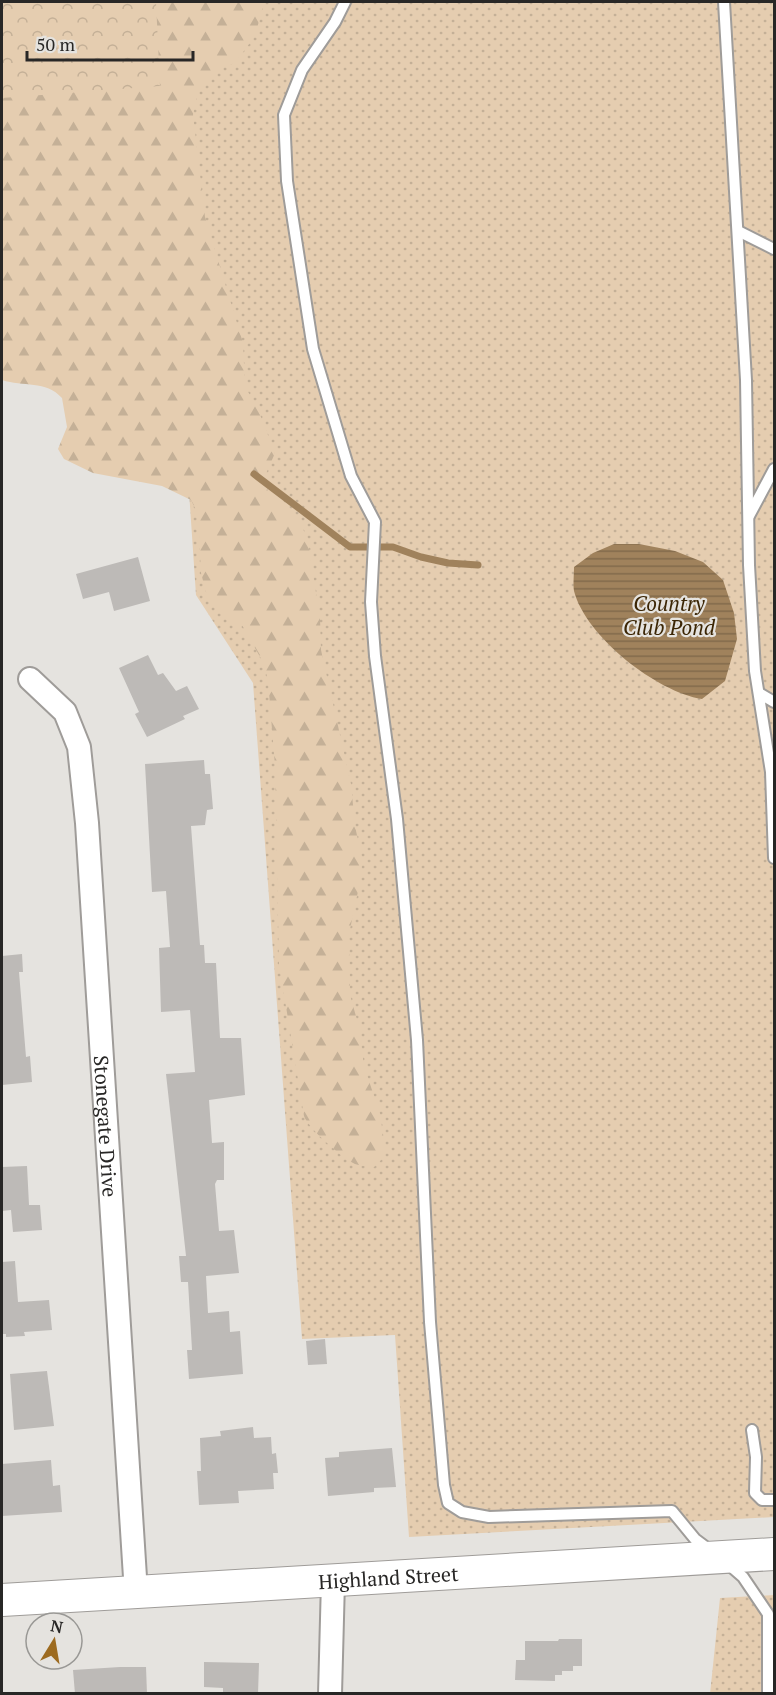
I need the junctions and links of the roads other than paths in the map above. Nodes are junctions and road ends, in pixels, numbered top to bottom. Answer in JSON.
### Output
{"nodes":[{"id":1,"x":345,"y":2,"type":"edge"},
{"id":2,"x":724,"y":2,"type":"edge"},
{"id":3,"x":738,"y":231,"type":"junction"},
{"id":4,"x":774,"y":249,"type":"edge"},
{"id":5,"x":774,"y":469,"type":"edge"},
{"id":6,"x":748,"y":516,"type":"junction"},
{"id":7,"x":30,"y":679,"type":"dead end"},
{"id":8,"x":759,"y":693,"type":"junction"},
{"id":9,"x":774,"y":702,"type":"edge"},
{"id":10,"x":773,"y":769,"type":"edge"},
{"id":11,"x":774,"y":858,"type":"edge"},
{"id":12,"x":752,"y":1430,"type":"dead end"},
{"id":13,"x":774,"y":1500,"type":"edge"},
{"id":14,"x":774,"y":1554,"type":"edge"},
{"id":15,"x":719,"y":1557,"type":"junction"},
{"id":16,"x":333,"y":1581,"type":"junction"},
{"id":17,"x":136,"y":1593,"type":"junction"},
{"id":18,"x":2,"y":1600,"type":"edge"},
{"id":19,"x":330,"y":1694,"type":"edge"},
{"id":20,"x":768,"y":1694,"type":"edge"}],
"edges":[{"from":1,"to":15,"type":"lane"},
{"from":2,"to":3,"type":"lane"},
{"from":3,"to":4,"type":"lane"},
{"from":3,"to":6,"type":"lane"},
{"from":5,"to":6,"type":"lane"},
{"from":6,"to":8,"type":"lane"},
{"from":7,"to":17,"type":"street","name":"Stonegate Drive"},
{"from":8,"to":9,"type":"lane"},
{"from":8,"to":10,"type":"lane"},
{"from":10,"to":11,"type":"lane"},
{"from":12,"to":13,"type":"lane"},
{"from":14,"to":15,"type":"street","name":"Highland Street"},
{"from":15,"to":16,"type":"street","name":"Highland Street"},
{"from":15,"to":20,"type":"lane"},
{"from":16,"to":17,"type":"street","name":"Highland Street"},
{"from":16,"to":19,"type":"street"},
{"from":17,"to":18,"type":"street","name":"Highland Street"}]}
